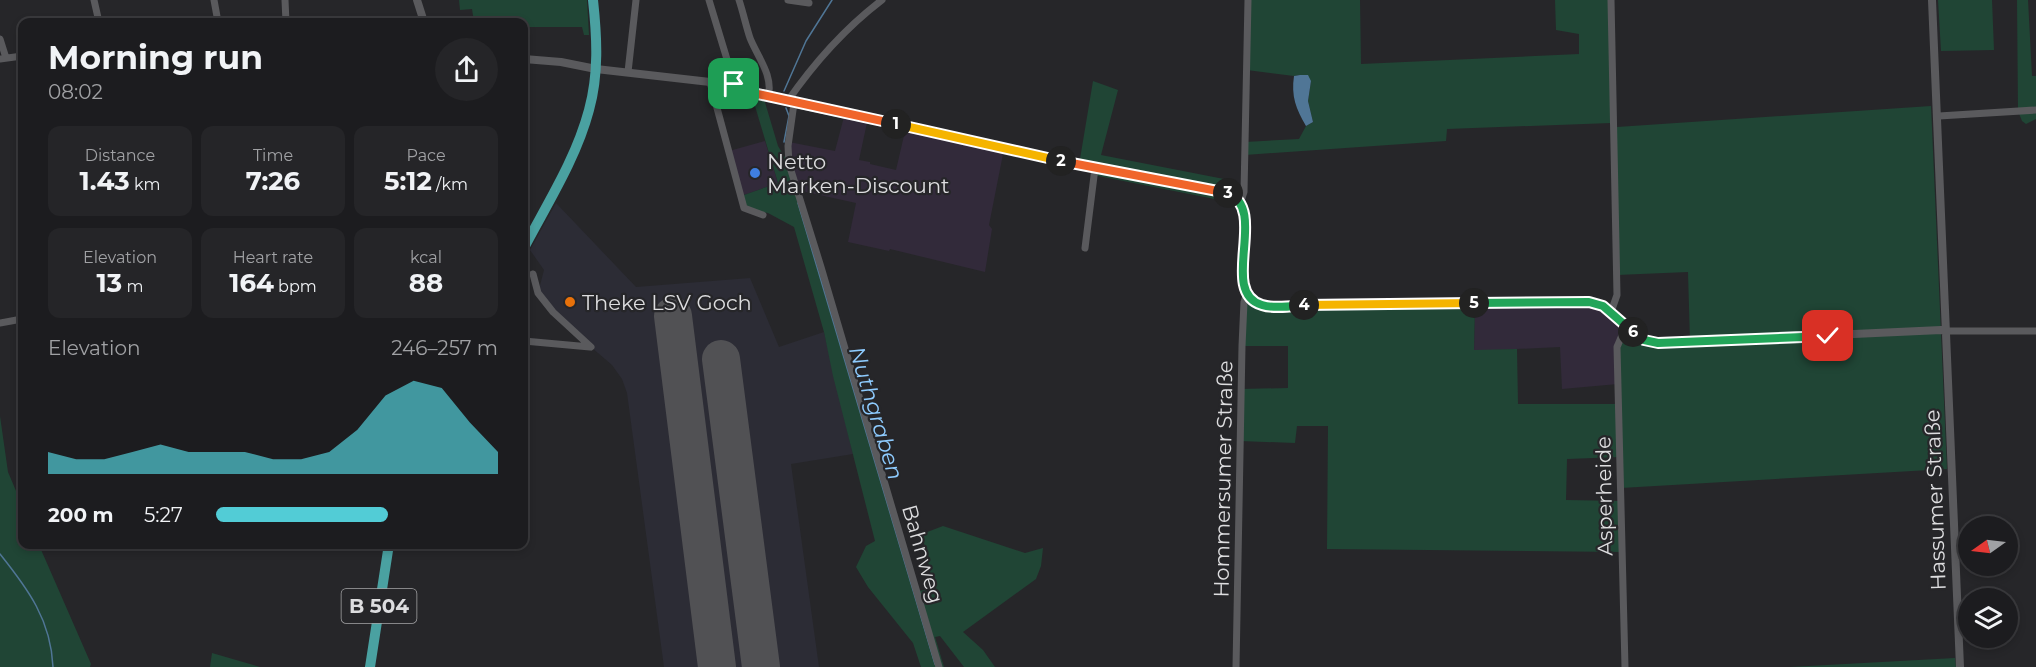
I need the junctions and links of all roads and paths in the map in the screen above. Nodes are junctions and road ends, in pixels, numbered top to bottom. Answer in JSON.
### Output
{"nodes":[{"id":1,"x":94,"y":0,"type":"edge"},
{"id":2,"x":214,"y":0,"type":"edge"},
{"id":3,"x":285,"y":0,"type":"edge"},
{"id":4,"x":417,"y":0,"type":"edge"},
{"id":5,"x":593,"y":0,"type":"edge"},
{"id":6,"x":636,"y":0,"type":"edge"},
{"id":7,"x":709,"y":0,"type":"edge"},
{"id":8,"x":740,"y":0,"type":"edge"},
{"id":9,"x":788,"y":0,"type":"edge"},
{"id":10,"x":882,"y":0,"type":"edge"},
{"id":11,"x":1248,"y":0,"type":"edge"},
{"id":12,"x":1611,"y":0,"type":"edge"},
{"id":13,"x":1932,"y":0,"type":"edge"},
{"id":14,"x":809,"y":3,"type":"dead end"},
{"id":15,"x":98,"y":18,"type":"edge"},
{"id":16,"x":217,"y":18,"type":"edge"},
{"id":17,"x":286,"y":18,"type":"edge"},
{"id":18,"x":423,"y":18,"type":"edge"},
{"id":19,"x":0,"y":39,"type":"edge"},
{"id":20,"x":18,"y":56,"type":"edge"},
{"id":21,"x":3,"y":58,"type":"edge"},
{"id":22,"x":528,"y":59,"type":"edge"},
{"id":23,"x":596,"y":69,"type":"junction"},
{"id":24,"x":628,"y":72,"type":"junction"},
{"id":25,"x":710,"y":82,"type":"junction"},
{"id":26,"x":736,"y":89,"type":"junction"},
{"id":27,"x":768,"y":97,"type":"junction"},
{"id":28,"x":790,"y":102,"type":"junction"},
{"id":29,"x":2036,"y":110,"type":"edge"},
{"id":30,"x":1939,"y":116,"type":"junction"},
{"id":31,"x":1095,"y":168,"type":"junction"},
{"id":32,"x":1240,"y":204,"type":"junction"},
{"id":33,"x":763,"y":215,"type":"dead end"},
{"id":34,"x":528,"y":240,"type":"edge"},
{"id":35,"x":1085,"y":248,"type":"dead end"},
{"id":36,"x":533,"y":274,"type":"dead end"},
{"id":37,"x":1247,"y":293,"type":"junction"},
{"id":38,"x":1611,"y":312,"type":"junction"},
{"id":39,"x":18,"y":320,"type":"edge"},
{"id":40,"x":0,"y":323,"type":"edge"},
{"id":41,"x":1626,"y":326,"type":"junction"},
{"id":42,"x":1947,"y":331,"type":"junction"},
{"id":43,"x":2036,"y":331,"type":"edge"},
{"id":44,"x":528,"y":341,"type":"edge"},
{"id":45,"x":388,"y":549,"type":"edge"},
{"id":46,"x":370,"y":667,"type":"edge"},
{"id":47,"x":939,"y":667,"type":"edge"},
{"id":48,"x":1236,"y":667,"type":"edge"},
{"id":49,"x":1625,"y":667,"type":"edge"},
{"id":50,"x":1960,"y":667,"type":"edge"}],
"edges":[{"from":1,"to":15,"type":"street"},
{"from":2,"to":16,"type":"street"},
{"from":3,"to":17,"type":"street"},
{"from":4,"to":18,"type":"street"},
{"from":5,"to":23,"type":"main road"},
{"from":6,"to":24,"type":"street"},
{"from":7,"to":26,"type":"street"},
{"from":8,"to":27,"type":"street"},
{"from":9,"to":14,"type":"street"},
{"from":10,"to":28,"type":"street"},
{"from":11,"to":32,"type":"street"},
{"from":12,"to":38,"type":"street"},
{"from":13,"to":30,"type":"street","name":"Hassumer Straße"},
{"from":19,"to":21,"type":"street"},
{"from":20,"to":21,"type":"street"},
{"from":22,"to":23,"type":"street"},
{"from":23,"to":24,"type":"street"},
{"from":23,"to":34,"type":"main road"},
{"from":24,"to":25,"type":"street"},
{"from":25,"to":26,"type":"street"},
{"from":25,"to":33,"type":"street"},
{"from":26,"to":27,"type":"street"},
{"from":27,"to":28,"type":"street"},
{"from":28,"to":31,"type":"street"},
{"from":28,"to":47,"type":"street","name":"Bahnweg"},
{"from":29,"to":30,"type":"street"},
{"from":30,"to":42,"type":"street","name":"Hassumer Straße"},
{"from":31,"to":32,"type":"street"},
{"from":31,"to":35,"type":"street"},
{"from":32,"to":37,"type":"street"},
{"from":36,"to":44,"type":"street"},
{"from":37,"to":38,"type":"street"},
{"from":37,"to":48,"type":"street","name":"Hommersumer Straße"},
{"from":38,"to":41,"type":"street"},
{"from":39,"to":40,"type":"street"},
{"from":41,"to":42,"type":"street"},
{"from":41,"to":49,"type":"street","name":"Asperheide"},
{"from":42,"to":43,"type":"street"},
{"from":42,"to":50,"type":"street","name":"Hassumer Straße"},
{"from":45,"to":46,"type":"main road","number":"B 504"}]}
